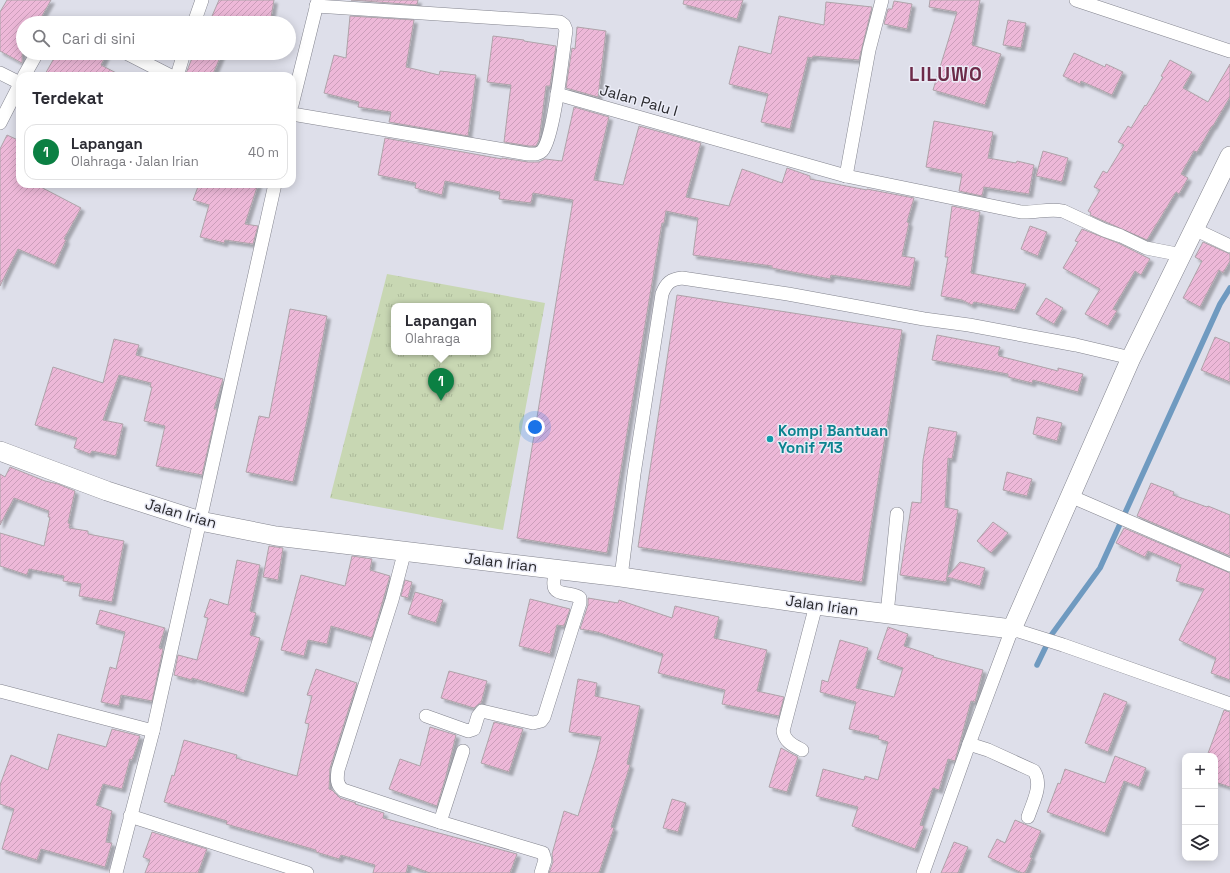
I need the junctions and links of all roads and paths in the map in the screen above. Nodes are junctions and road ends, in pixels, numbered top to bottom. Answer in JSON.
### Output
{"nodes":[{"id":1,"x":202,"y":0,"type":"edge"},
{"id":2,"x":882,"y":0,"type":"edge"},
{"id":3,"x":1076,"y":0,"type":"edge"},
{"id":4,"x":317,"y":3,"type":"edge"},
{"id":5,"x":196,"y":16,"type":"edge"},
{"id":6,"x":1229,"y":50,"type":"edge"},
{"id":7,"x":33,"y":60,"type":"edge"},
{"id":8,"x":140,"y":60,"type":"edge"},
{"id":9,"x":182,"y":60,"type":"edge"},
{"id":10,"x":26,"y":72,"type":"edge"},
{"id":11,"x":163,"y":72,"type":"edge"},
{"id":12,"x":178,"y":72,"type":"edge"},
{"id":13,"x":0,"y":73,"type":"edge"},
{"id":14,"x":16,"y":81,"type":"edge"},
{"id":15,"x":296,"y":89,"type":"edge"},
{"id":16,"x":16,"y":91,"type":"edge"},
{"id":17,"x":558,"y":94,"type":"junction"},
{"id":18,"x":296,"y":115,"type":"edge"},
{"id":19,"x":0,"y":123,"type":"edge"},
{"id":20,"x":1230,"y":156,"type":"edge"},
{"id":21,"x":846,"y":176,"type":"junction"},
{"id":22,"x":274,"y":188,"type":"edge"},
{"id":23,"x":1194,"y":229,"type":"junction"},
{"id":24,"x":1230,"y":246,"type":"edge"},
{"id":25,"x":1182,"y":255,"type":"junction"},
{"id":26,"x":1131,"y":358,"type":"junction"},
{"id":27,"x":0,"y":451,"type":"edge"},
{"id":28,"x":1070,"y":496,"type":"junction"},
{"id":29,"x":897,"y":514,"type":"dead end"},
{"id":30,"x":200,"y":521,"type":"junction"},
{"id":31,"x":405,"y":550,"type":"junction"},
{"id":32,"x":1230,"y":565,"type":"edge"},
{"id":33,"x":556,"y":569,"type":"junction"},
{"id":34,"x":620,"y":577,"type":"junction"},
{"id":35,"x":816,"y":604,"type":"junction"},
{"id":36,"x":887,"y":614,"type":"junction"},
{"id":37,"x":1012,"y":629,"type":"junction"},
{"id":38,"x":0,"y":691,"type":"edge"},
{"id":39,"x":1230,"y":704,"type":"edge"},
{"id":40,"x":426,"y":716,"type":"dead end"},
{"id":41,"x":153,"y":731,"type":"junction"},
{"id":42,"x":968,"y":744,"type":"junction"},
{"id":43,"x":802,"y":750,"type":"dead end"},
{"id":44,"x":463,"y":751,"type":"dead end"},
{"id":45,"x":130,"y":816,"type":"junction"},
{"id":46,"x":1028,"y":817,"type":"dead end"},
{"id":47,"x":440,"y":822,"type":"junction"},
{"id":48,"x":116,"y":873,"type":"edge"},
{"id":49,"x":307,"y":873,"type":"edge"},
{"id":50,"x":541,"y":873,"type":"edge"},
{"id":51,"x":923,"y":873,"type":"edge"}],
"edges":[{"from":1,"to":5,"type":"street"},
{"from":2,"to":21,"type":"street"},
{"from":3,"to":6,"type":"street"},
{"from":4,"to":15,"type":"street"},
{"from":4,"to":17,"type":"street"},
{"from":7,"to":10,"type":"street"},
{"from":8,"to":11,"type":"street"},
{"from":9,"to":12,"type":"street"},
{"from":13,"to":14,"type":"street"},
{"from":16,"to":19,"type":"street"},
{"from":17,"to":18,"type":"street"},
{"from":17,"to":21,"type":"street","name":"Jalan Palu I"},
{"from":20,"to":23,"type":"street"},
{"from":21,"to":25,"type":"street","name":"Jalan Palu I"},
{"from":22,"to":30,"type":"street"},
{"from":23,"to":24,"type":"street"},
{"from":23,"to":25,"type":"street"},
{"from":25,"to":26,"type":"street"},
{"from":26,"to":28,"type":"street"},
{"from":26,"to":34,"type":"street"},
{"from":27,"to":30,"type":"street","name":"Jalan Irian"},
{"from":28,"to":32,"type":"street"},
{"from":28,"to":37,"type":"street"},
{"from":29,"to":36,"type":"street"},
{"from":30,"to":31,"type":"street","name":"Jalan Irian"},
{"from":30,"to":41,"type":"street"},
{"from":31,"to":33,"type":"street","name":"Jalan Irian"},
{"from":31,"to":47,"type":"street"},
{"from":33,"to":34,"type":"street","name":"Jalan Irian"},
{"from":33,"to":40,"type":"street"},
{"from":34,"to":35,"type":"street","name":"Jalan Irian"},
{"from":35,"to":36,"type":"street","name":"Jalan Irian"},
{"from":35,"to":43,"type":"street"},
{"from":36,"to":37,"type":"street","name":"Jalan Irian"},
{"from":37,"to":39,"type":"street"},
{"from":37,"to":42,"type":"street"},
{"from":38,"to":41,"type":"street"},
{"from":41,"to":45,"type":"street"},
{"from":42,"to":46,"type":"street"},
{"from":42,"to":51,"type":"street"},
{"from":44,"to":47,"type":"street"},
{"from":45,"to":48,"type":"street"},
{"from":45,"to":49,"type":"street"},
{"from":47,"to":50,"type":"street"}]}
